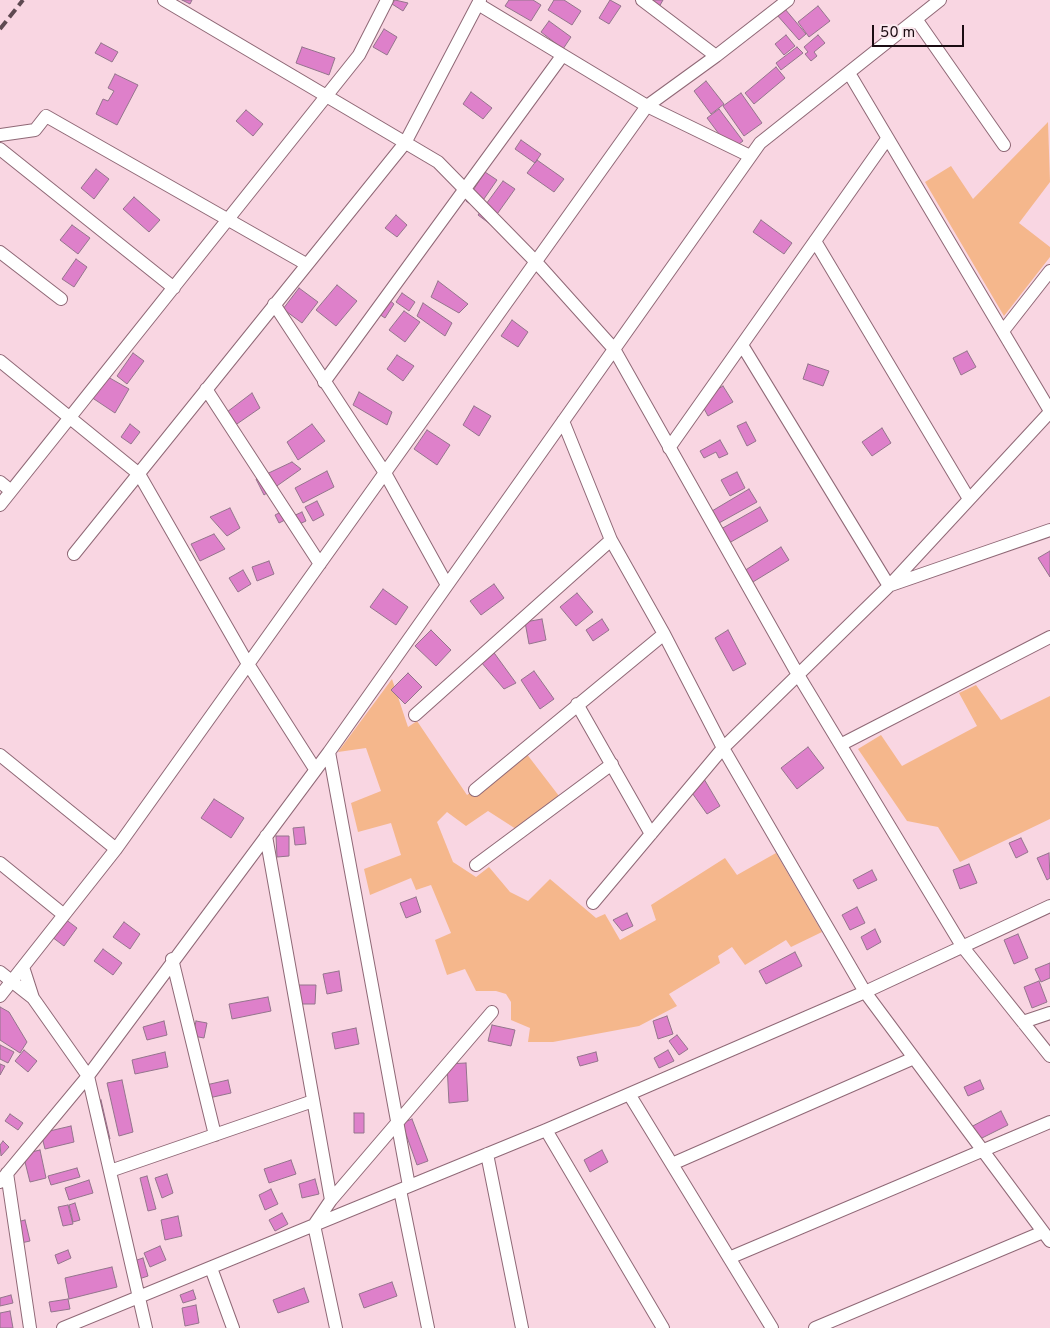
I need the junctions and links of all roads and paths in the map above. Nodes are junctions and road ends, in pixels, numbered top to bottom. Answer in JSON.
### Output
{"nodes":[{"id":1,"x":164,"y":0,"type":"edge"},
{"id":2,"x":387,"y":0,"type":"edge"},
{"id":3,"x":642,"y":0,"type":"edge"},
{"id":4,"x":788,"y":0,"type":"edge"},
{"id":5,"x":940,"y":0,"type":"edge"},
{"id":6,"x":479,"y":2,"type":"edge"},
{"id":7,"x":916,"y":19,"type":"junction"},
{"id":8,"x":562,"y":56,"type":"junction"},
{"id":9,"x":716,"y":56,"type":"junction"},
{"id":10,"x":850,"y":73,"type":"junction"},
{"id":11,"x":326,"y":96,"type":"junction"},
{"id":12,"x":647,"y":106,"type":"junction"},
{"id":13,"x":0,"y":135,"type":"edge"},
{"id":14,"x":887,"y":138,"type":"junction"},
{"id":15,"x":405,"y":143,"type":"junction"},
{"id":16,"x":1004,"y":145,"type":"dead end"},
{"id":17,"x":0,"y":150,"type":"edge"},
{"id":18,"x":750,"y":156,"type":"junction"},
{"id":19,"x":464,"y":190,"type":"junction"},
{"id":20,"x":229,"y":218,"type":"junction"},
{"id":21,"x":815,"y":241,"type":"junction"},
{"id":22,"x":0,"y":252,"type":"edge"},
{"id":23,"x":536,"y":262,"type":"junction"},
{"id":24,"x":306,"y":264,"type":"junction"},
{"id":25,"x":1050,"y":271,"type":"edge"},
{"id":26,"x":174,"y":288,"type":"junction"},
{"id":27,"x":61,"y":299,"type":"dead end"},
{"id":28,"x":274,"y":304,"type":"junction"},
{"id":29,"x":1002,"y":331,"type":"junction"},
{"id":30,"x":742,"y":345,"type":"junction"},
{"id":31,"x":614,"y":349,"type":"junction"},
{"id":32,"x":0,"y":361,"type":"edge"},
{"id":33,"x":324,"y":382,"type":"junction"},
{"id":34,"x":206,"y":389,"type":"junction"},
{"id":35,"x":1050,"y":411,"type":"edge"},
{"id":36,"x":70,"y":418,"type":"junction"},
{"id":37,"x":563,"y":421,"type":"junction"},
{"id":38,"x":669,"y":448,"type":"junction"},
{"id":39,"x":385,"y":473,"type":"junction"},
{"id":40,"x":138,"y":474,"type":"junction"},
{"id":41,"x":0,"y":482,"type":"edge"},
{"id":42,"x":11,"y":491,"type":"junction"},
{"id":43,"x":969,"y":499,"type":"junction"},
{"id":44,"x":0,"y":505,"type":"edge"},
{"id":45,"x":1050,"y":530,"type":"edge"},
{"id":46,"x":611,"y":540,"type":"junction"},
{"id":47,"x":74,"y":554,"type":"dead end"},
{"id":48,"x":320,"y":564,"type":"junction"},
{"id":49,"x":447,"y":585,"type":"junction"},
{"id":50,"x":889,"y":586,"type":"junction"},
{"id":51,"x":664,"y":634,"type":"junction"},
{"id":52,"x":1050,"y":637,"type":"edge"},
{"id":53,"x":248,"y":664,"type":"junction"},
{"id":54,"x":797,"y":673,"type":"junction"},
{"id":55,"x":577,"y":704,"type":"junction"},
{"id":56,"x":415,"y":714,"type":"dead end"},
{"id":57,"x":842,"y":744,"type":"junction"},
{"id":58,"x":723,"y":748,"type":"junction"},
{"id":59,"x":329,"y":752,"type":"junction"},
{"id":60,"x":0,"y":755,"type":"edge"},
{"id":61,"x":612,"y":764,"type":"junction"},
{"id":62,"x":315,"y":769,"type":"junction"},
{"id":63,"x":475,"y":790,"type":"dead end"},
{"id":64,"x":651,"y":834,"type":"junction"},
{"id":65,"x":266,"y":836,"type":"junction"},
{"id":66,"x":116,"y":848,"type":"junction"},
{"id":67,"x":0,"y":863,"type":"edge"},
{"id":68,"x":476,"y":864,"type":"dead end"},
{"id":69,"x":594,"y":903,"type":"dead end"},
{"id":70,"x":1050,"y":906,"type":"edge"},
{"id":71,"x":64,"y":915,"type":"junction"},
{"id":72,"x":962,"y":946,"type":"junction"},
{"id":73,"x":172,"y":960,"type":"junction"},
{"id":74,"x":23,"y":967,"type":"junction"},
{"id":75,"x":0,"y":972,"type":"edge"},
{"id":76,"x":12,"y":981,"type":"junction"},
{"id":77,"x":865,"y":992,"type":"junction"},
{"id":78,"x":0,"y":996,"type":"edge"},
{"id":79,"x":33,"y":998,"type":"junction"},
{"id":80,"x":492,"y":1012,"type":"dead end"},
{"id":81,"x":1050,"y":1013,"type":"edge"},
{"id":82,"x":1023,"y":1022,"type":"junction"},
{"id":83,"x":1050,"y":1056,"type":"edge"},
{"id":84,"x":914,"y":1058,"type":"junction"},
{"id":85,"x":88,"y":1076,"type":"junction"},
{"id":86,"x":629,"y":1094,"type":"junction"},
{"id":87,"x":313,"y":1101,"type":"junction"},
{"id":88,"x":1050,"y":1122,"type":"edge"},
{"id":89,"x":396,"y":1124,"type":"junction"},
{"id":90,"x":546,"y":1130,"type":"junction"},
{"id":91,"x":216,"y":1135,"type":"junction"},
{"id":92,"x":983,"y":1150,"type":"junction"},
{"id":93,"x":487,"y":1154,"type":"junction"},
{"id":94,"x":672,"y":1164,"type":"junction"},
{"id":95,"x":110,"y":1171,"type":"junction"},
{"id":96,"x":4,"y":1177,"type":"edge"},
{"id":97,"x":405,"y":1188,"type":"junction"},
{"id":98,"x":331,"y":1200,"type":"junction"},
{"id":99,"x":314,"y":1225,"type":"junction"},
{"id":100,"x":1046,"y":1236,"type":"edge"},
{"id":101,"x":729,"y":1258,"type":"junction"},
{"id":102,"x":211,"y":1268,"type":"junction"},
{"id":103,"x":138,"y":1297,"type":"junction"},
{"id":104,"x":30,"y":1328,"type":"edge"},
{"id":105,"x":63,"y":1328,"type":"edge"},
{"id":106,"x":146,"y":1328,"type":"edge"},
{"id":107,"x":232,"y":1328,"type":"edge"},
{"id":108,"x":336,"y":1328,"type":"edge"},
{"id":109,"x":428,"y":1328,"type":"edge"},
{"id":110,"x":522,"y":1328,"type":"edge"},
{"id":111,"x":663,"y":1328,"type":"edge"},
{"id":112,"x":772,"y":1328,"type":"edge"},
{"id":113,"x":815,"y":1328,"type":"edge"}],
"edges":[{"from":1,"to":11,"type":"street"},
{"from":2,"to":11,"type":"street"},
{"from":3,"to":9,"type":"street"},
{"from":4,"to":9,"type":"street"},
{"from":5,"to":7,"type":"street"},
{"from":6,"to":8,"type":"street"},
{"from":6,"to":15,"type":"street"},
{"from":7,"to":10,"type":"street"},
{"from":7,"to":16,"type":"street"},
{"from":8,"to":12,"type":"street"},
{"from":8,"to":19,"type":"street"},
{"from":9,"to":12,"type":"street"},
{"from":10,"to":14,"type":"street"},
{"from":10,"to":18,"type":"street"},
{"from":11,"to":15,"type":"street"},
{"from":11,"to":20,"type":"street"},
{"from":12,"to":18,"type":"street"},
{"from":12,"to":23,"type":"street"},
{"from":13,"to":20,"type":"street"},
{"from":14,"to":21,"type":"street"},
{"from":14,"to":29,"type":"street"},
{"from":15,"to":19,"type":"street"},
{"from":15,"to":24,"type":"street"},
{"from":17,"to":26,"type":"street"},
{"from":18,"to":31,"type":"street"},
{"from":19,"to":23,"type":"street"},
{"from":19,"to":33,"type":"street"},
{"from":20,"to":24,"type":"street"},
{"from":20,"to":26,"type":"street"},
{"from":21,"to":30,"type":"street"},
{"from":21,"to":43,"type":"street"},
{"from":22,"to":27,"type":"street"},
{"from":23,"to":31,"type":"street"},
{"from":23,"to":39,"type":"street"},
{"from":24,"to":28,"type":"street"},
{"from":25,"to":29,"type":"street"},
{"from":26,"to":36,"type":"street"},
{"from":28,"to":33,"type":"street"},
{"from":28,"to":34,"type":"street"},
{"from":29,"to":35,"type":"street"},
{"from":30,"to":38,"type":"street"},
{"from":30,"to":50,"type":"street"},
{"from":31,"to":37,"type":"street"},
{"from":31,"to":38,"type":"street"},
{"from":32,"to":36,"type":"street"},
{"from":33,"to":39,"type":"street"},
{"from":34,"to":40,"type":"street"},
{"from":34,"to":48,"type":"street"},
{"from":35,"to":43,"type":"street"},
{"from":36,"to":40,"type":"street"},
{"from":36,"to":42,"type":"street"},
{"from":37,"to":46,"type":"street"},
{"from":37,"to":49,"type":"street"},
{"from":38,"to":54,"type":"street"},
{"from":39,"to":48,"type":"street"},
{"from":39,"to":49,"type":"street"},
{"from":40,"to":47,"type":"street"},
{"from":40,"to":53,"type":"street"},
{"from":41,"to":42,"type":"street"},
{"from":42,"to":44,"type":"street"},
{"from":43,"to":50,"type":"street"},
{"from":45,"to":50,"type":"street"},
{"from":46,"to":51,"type":"street"},
{"from":46,"to":56,"type":"street"},
{"from":48,"to":53,"type":"street"},
{"from":49,"to":59,"type":"street"},
{"from":50,"to":54,"type":"street"},
{"from":51,"to":55,"type":"street"},
{"from":51,"to":58,"type":"street"},
{"from":52,"to":57,"type":"street"},
{"from":53,"to":62,"type":"street"},
{"from":53,"to":66,"type":"street"},
{"from":54,"to":57,"type":"street"},
{"from":54,"to":58,"type":"street"},
{"from":55,"to":61,"type":"street"},
{"from":55,"to":63,"type":"street"},
{"from":57,"to":72,"type":"street"},
{"from":58,"to":64,"type":"street"},
{"from":58,"to":77,"type":"street"},
{"from":59,"to":62,"type":"street"},
{"from":59,"to":89,"type":"street"},
{"from":60,"to":66,"type":"street"},
{"from":61,"to":64,"type":"street"},
{"from":61,"to":68,"type":"street"},
{"from":62,"to":65,"type":"street"},
{"from":64,"to":69,"type":"street"},
{"from":65,"to":73,"type":"street"},
{"from":65,"to":87,"type":"street"},
{"from":66,"to":71,"type":"street"},
{"from":67,"to":71,"type":"street"},
{"from":70,"to":72,"type":"street"},
{"from":71,"to":74,"type":"street"},
{"from":72,"to":77,"type":"street"},
{"from":72,"to":82,"type":"street"},
{"from":73,"to":85,"type":"street"},
{"from":73,"to":91,"type":"street"},
{"from":74,"to":76,"type":"street"},
{"from":74,"to":79,"type":"street"},
{"from":75,"to":76,"type":"street"},
{"from":76,"to":78,"type":"street"},
{"from":76,"to":79,"type":"street"},
{"from":77,"to":84,"type":"street"},
{"from":77,"to":86,"type":"street"},
{"from":79,"to":85,"type":"street"},
{"from":80,"to":89,"type":"street"},
{"from":81,"to":82,"type":"street"},
{"from":82,"to":83,"type":"street"},
{"from":84,"to":92,"type":"street"},
{"from":84,"to":94,"type":"street"},
{"from":85,"to":95,"type":"street"},
{"from":85,"to":96,"type":"street"},
{"from":86,"to":90,"type":"street"},
{"from":86,"to":94,"type":"street"},
{"from":87,"to":91,"type":"street"},
{"from":87,"to":98,"type":"street"},
{"from":88,"to":92,"type":"street"},
{"from":89,"to":97,"type":"street"},
{"from":89,"to":98,"type":"street"},
{"from":90,"to":93,"type":"street"},
{"from":90,"to":111,"type":"street"},
{"from":91,"to":95,"type":"street"},
{"from":92,"to":100,"type":"street"},
{"from":92,"to":101,"type":"street"},
{"from":93,"to":97,"type":"street"},
{"from":93,"to":110,"type":"street"},
{"from":94,"to":101,"type":"street"},
{"from":95,"to":103,"type":"street"},
{"from":96,"to":104,"type":"street"},
{"from":97,"to":99,"type":"street"},
{"from":97,"to":109,"type":"street"},
{"from":98,"to":99,"type":"street"},
{"from":99,"to":102,"type":"street"},
{"from":99,"to":108,"type":"street"},
{"from":100,"to":113,"type":"street"},
{"from":101,"to":112,"type":"street"},
{"from":102,"to":103,"type":"street"},
{"from":102,"to":107,"type":"street"},
{"from":103,"to":105,"type":"street"},
{"from":103,"to":106,"type":"street"}]}
